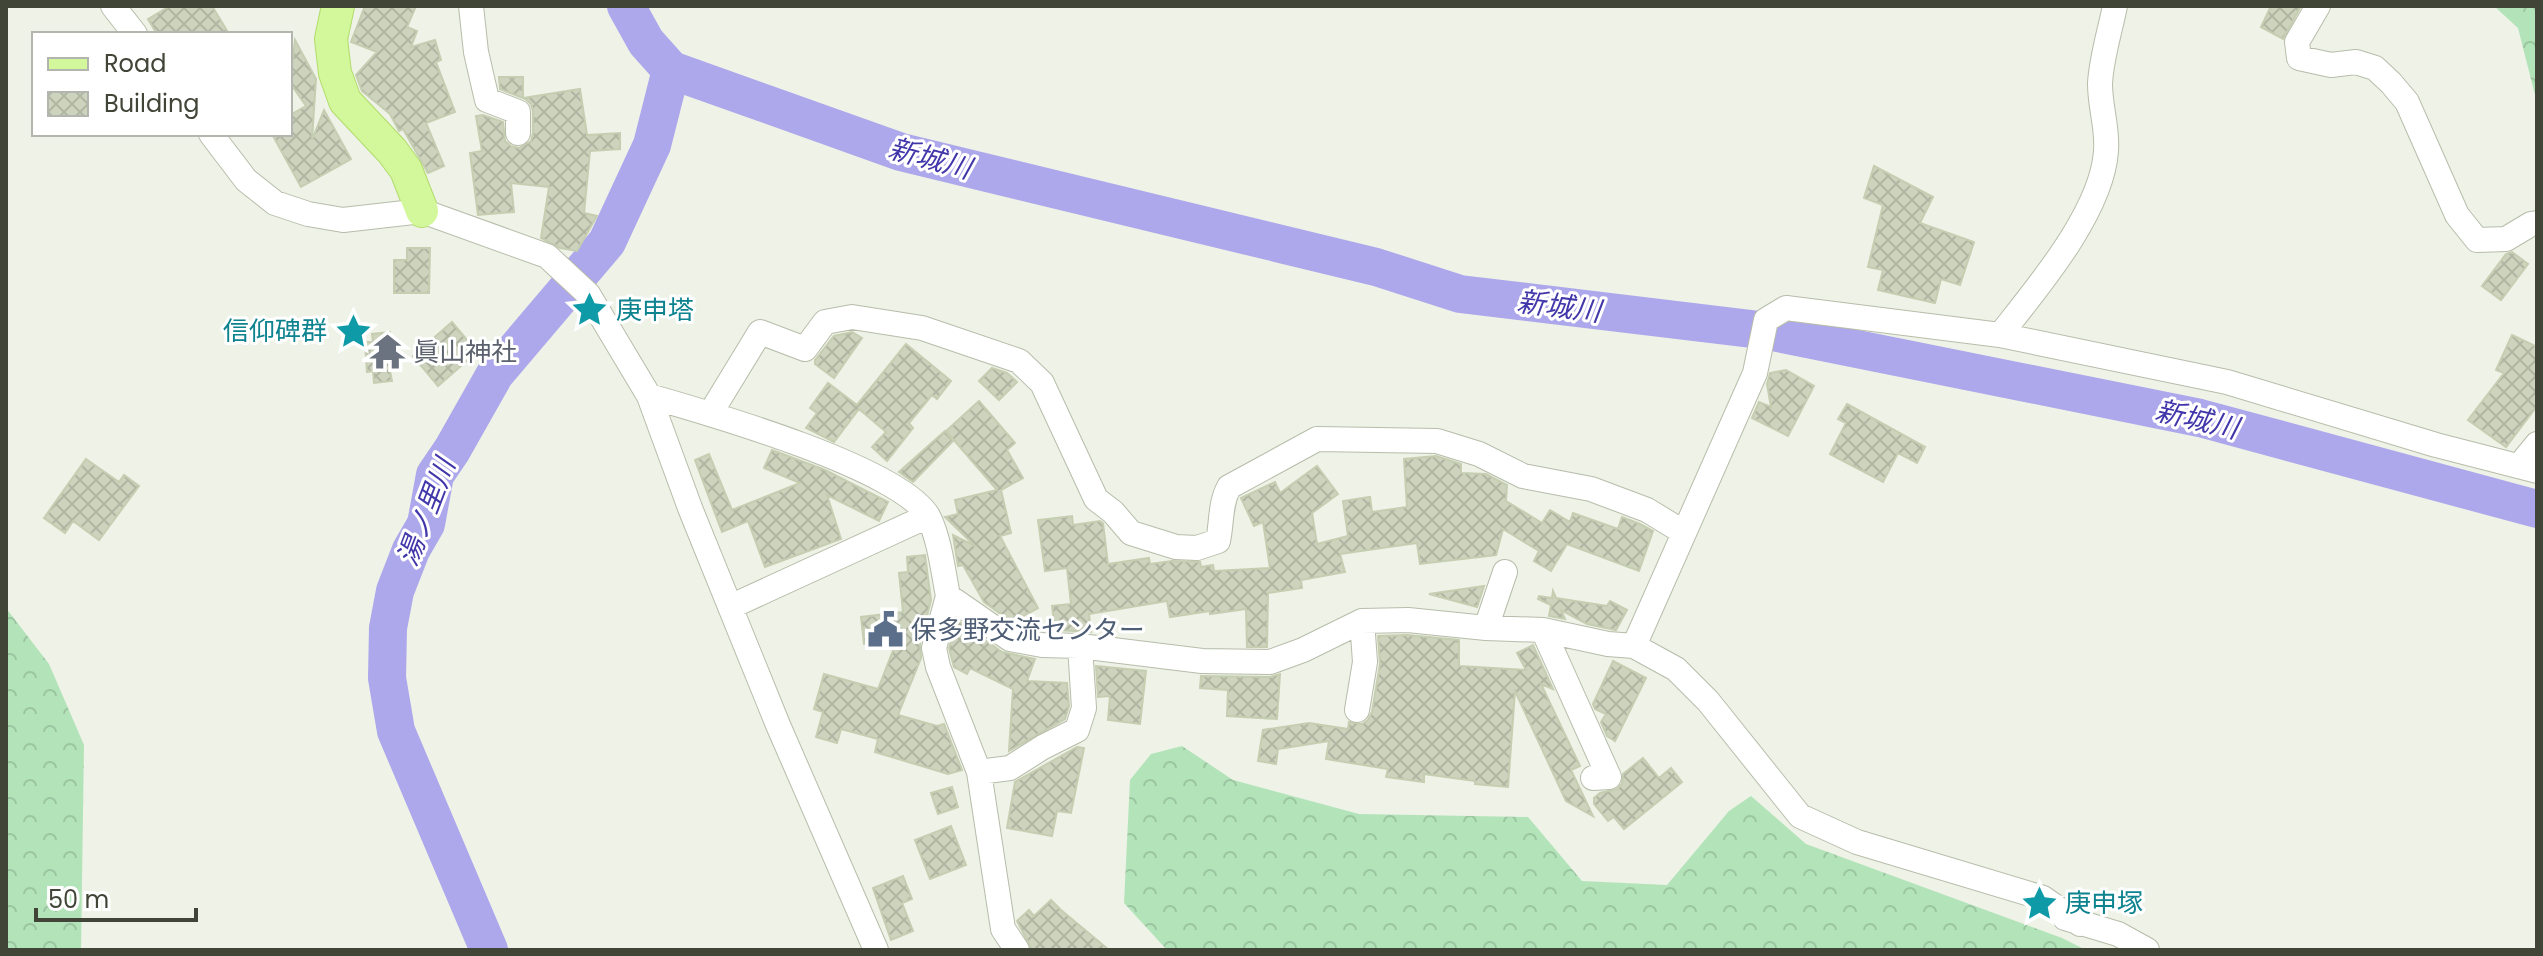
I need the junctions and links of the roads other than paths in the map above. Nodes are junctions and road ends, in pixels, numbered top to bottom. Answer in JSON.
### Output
{"nodes":[{"id":1,"x":113,"y":6,"type":"edge"},
{"id":2,"x":338,"y":6,"type":"edge"},
{"id":3,"x":471,"y":6,"type":"edge"},
{"id":4,"x":2115,"y":6,"type":"edge"},
{"id":5,"x":2318,"y":6,"type":"edge"},
{"id":6,"x":133,"y":32,"type":"edge"},
{"id":7,"x":518,"y":133,"type":"dead end"},
{"id":8,"x":213,"y":136,"type":"edge"},
{"id":9,"x":422,"y":211,"type":"junction"},
{"id":10,"x":2537,"y":223,"type":"edge"},
{"id":11,"x":2000,"y":335,"type":"junction"},
{"id":12,"x":649,"y":396,"type":"junction"},
{"id":13,"x":710,"y":414,"type":"junction"},
{"id":14,"x":2537,"y":444,"type":"edge"},
{"id":15,"x":2528,"y":468,"type":"edge"},
{"id":16,"x":928,"y":516,"type":"junction"},
{"id":17,"x":1683,"y":532,"type":"junction"},
{"id":18,"x":1505,"y":572,"type":"dead end"},
{"id":19,"x":948,"y":596,"type":"junction"},
{"id":20,"x":730,"y":607,"type":"junction"},
{"id":21,"x":1362,"y":621,"type":"junction"},
{"id":22,"x":1486,"y":628,"type":"junction"},
{"id":23,"x":1543,"y":630,"type":"junction"},
{"id":24,"x":1080,"y":646,"type":"junction"},
{"id":25,"x":1634,"y":646,"type":"junction"},
{"id":26,"x":1357,"y":710,"type":"dead end"},
{"id":27,"x":979,"y":772,"type":"junction"},
{"id":28,"x":1593,"y":778,"type":"dead end"},
{"id":29,"x":876,"y":950,"type":"edge"},
{"id":30,"x":1017,"y":950,"type":"edge"},
{"id":31,"x":2147,"y":950,"type":"edge"}],
"edges":[{"from":1,"to":6,"type":"street"},
{"from":2,"to":9,"type":"main road"},
{"from":3,"to":7,"type":"street"},
{"from":4,"to":11,"type":"street"},
{"from":5,"to":10,"type":"street"},
{"from":8,"to":9,"type":"street"},
{"from":9,"to":12,"type":"street"},
{"from":11,"to":15,"type":"street"},
{"from":11,"to":17,"type":"street"},
{"from":12,"to":13,"type":"street"},
{"from":12,"to":20,"type":"street"},
{"from":13,"to":16,"type":"street"},
{"from":13,"to":17,"type":"street"},
{"from":14,"to":15,"type":"street"},
{"from":16,"to":19,"type":"street"},
{"from":16,"to":20,"type":"street"},
{"from":17,"to":25,"type":"street"},
{"from":18,"to":22,"type":"street"},
{"from":19,"to":24,"type":"street"},
{"from":19,"to":27,"type":"street"},
{"from":20,"to":29,"type":"street"},
{"from":21,"to":22,"type":"street"},
{"from":21,"to":24,"type":"street"},
{"from":21,"to":26,"type":"street"},
{"from":22,"to":23,"type":"street"},
{"from":23,"to":25,"type":"street"},
{"from":23,"to":28,"type":"street"},
{"from":24,"to":27,"type":"street"},
{"from":25,"to":31,"type":"street"},
{"from":27,"to":30,"type":"street"}]}
